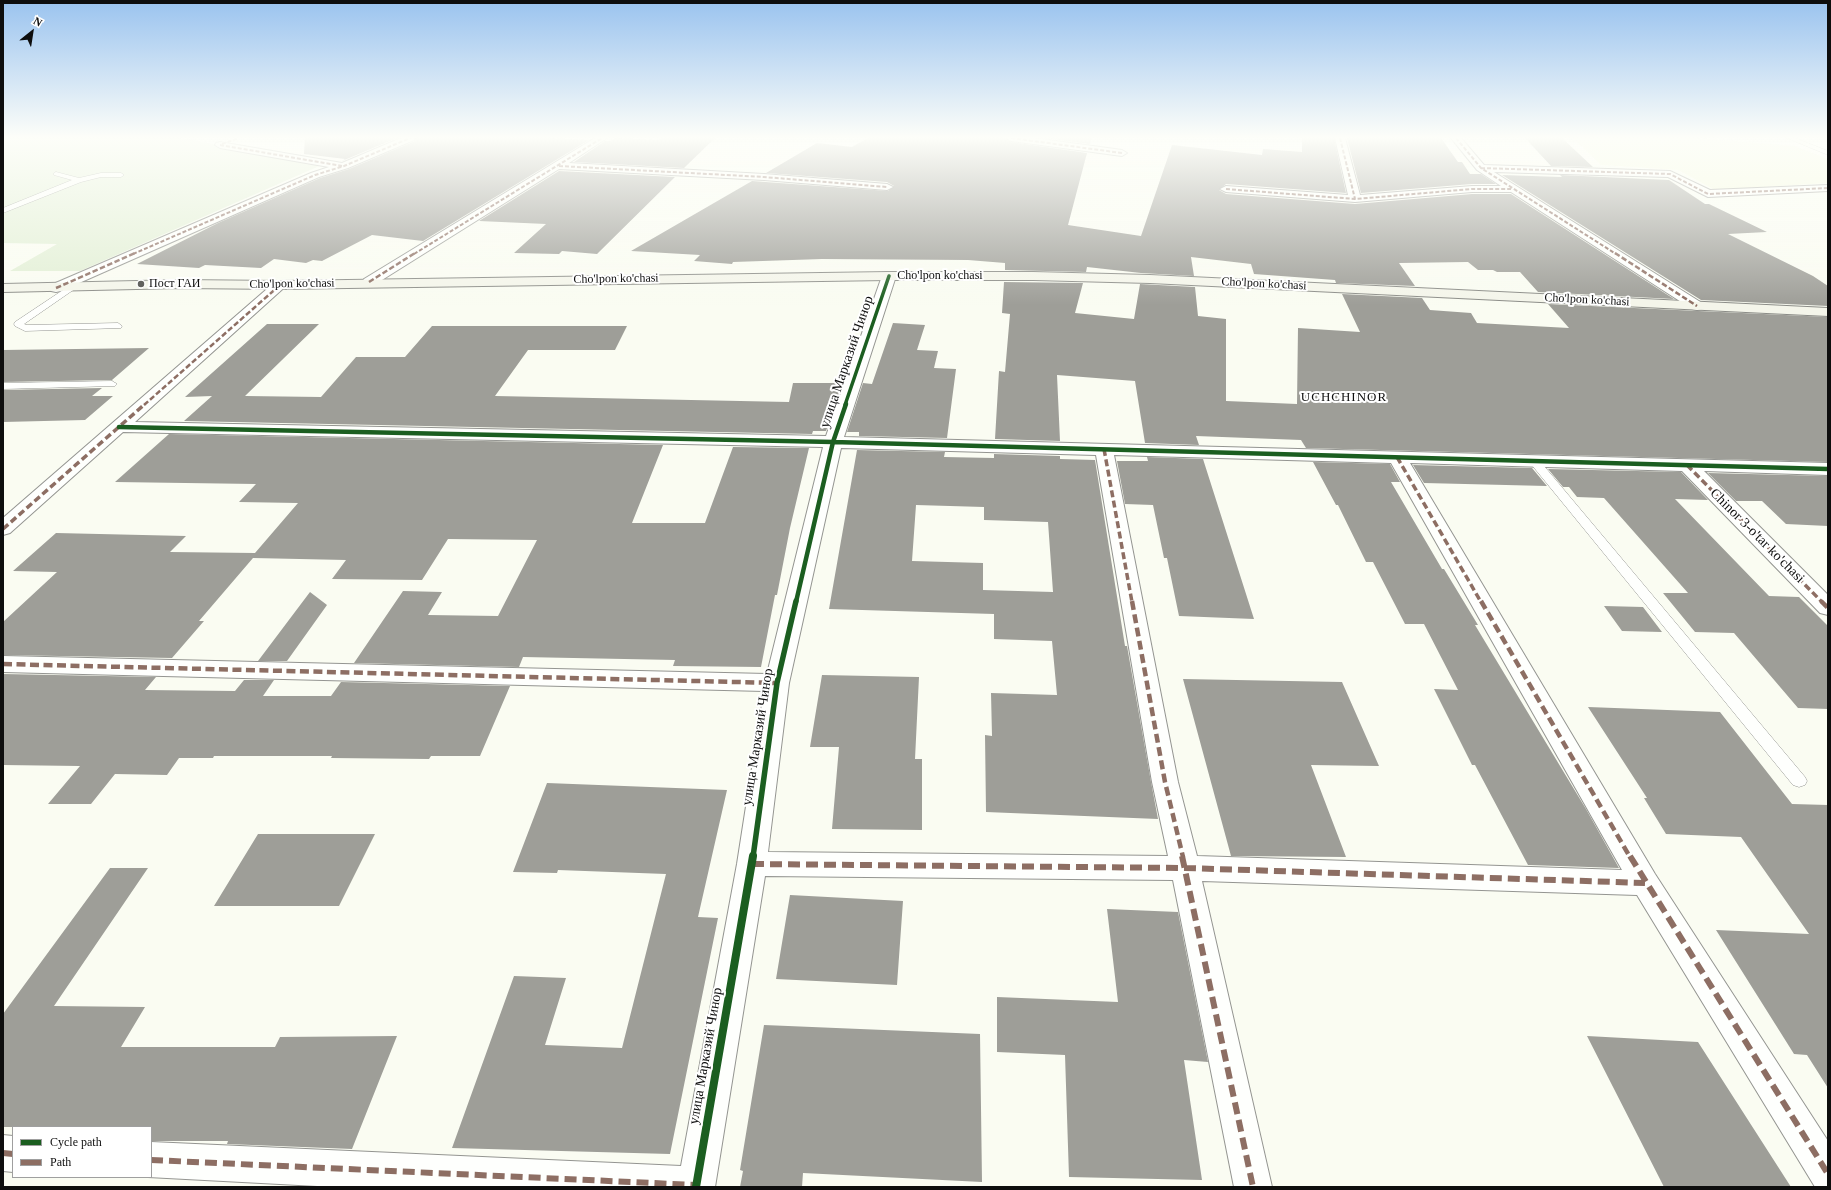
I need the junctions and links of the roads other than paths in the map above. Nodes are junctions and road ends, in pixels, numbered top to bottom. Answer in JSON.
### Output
{"nodes":[{"id":1,"x":45,"y":194,"type":"edge"},
{"id":2,"x":273,"y":194,"type":"edge"},
{"id":3,"x":514,"y":194,"type":"edge"},
{"id":4,"x":1284,"y":194,"type":"edge"},
{"id":5,"x":1354,"y":194,"type":"edge"},
{"id":6,"x":1421,"y":194,"type":"edge"},
{"id":7,"x":1518,"y":194,"type":"edge"},
{"id":8,"x":1707,"y":194,"type":"edge"},
{"id":9,"x":1717,"y":194,"type":"edge"},
{"id":10,"x":1355,"y":199,"type":"junction"},
{"id":11,"x":3,"y":211,"type":"edge"},
{"id":12,"x":889,"y":276,"type":"junction"},
{"id":13,"x":369,"y":282,"type":"junction"},
{"id":14,"x":280,"y":285,"type":"junction"},
{"id":15,"x":75,"y":286,"type":"junction"},
{"id":16,"x":56,"y":288,"type":"junction"},
{"id":17,"x":4,"y":289,"type":"edge"},
{"id":18,"x":1697,"y":306,"type":"junction"},
{"id":19,"x":1828,"y":312,"type":"edge"},
{"id":20,"x":118,"y":326,"type":"dead end"},
{"id":21,"x":112,"y":384,"type":"dead end"},
{"id":22,"x":3,"y":386,"type":"edge"},
{"id":23,"x":119,"y":427,"type":"junction"},
{"id":24,"x":833,"y":442,"type":"junction"},
{"id":25,"x":1104,"y":449,"type":"junction"},
{"id":26,"x":1397,"y":457,"type":"junction"},
{"id":27,"x":1536,"y":462,"type":"junction"},
{"id":28,"x":1687,"y":465,"type":"junction"},
{"id":29,"x":1828,"y":469,"type":"edge"},
{"id":30,"x":3,"y":530,"type":"edge"},
{"id":31,"x":1828,"y":608,"type":"edge"},
{"id":32,"x":3,"y":664,"type":"edge"},
{"id":33,"x":777,"y":684,"type":"junction"},
{"id":34,"x":1799,"y":781,"type":"dead end"},
{"id":35,"x":752,"y":864,"type":"junction"},
{"id":36,"x":1185,"y":868,"type":"junction"},
{"id":37,"x":1645,"y":883,"type":"junction"},
{"id":38,"x":152,"y":1160,"type":"edge"},
{"id":39,"x":1828,"y":1174,"type":"edge"},
{"id":40,"x":696,"y":1186,"type":"edge"},
{"id":41,"x":1253,"y":1187,"type":"edge"}],
"edges":[{"from":1,"to":11,"type":"lane"},
{"from":2,"to":16,"type":"street"},
{"from":3,"to":13,"type":"street"},
{"from":4,"to":10,"type":"street"},
{"from":5,"to":10,"type":"street"},
{"from":6,"to":10,"type":"street"},
{"from":7,"to":18,"type":"street"},
{"from":8,"to":9,"type":"street"},
{"from":12,"to":13,"type":"main road","name":"Cho'lpon ko'chasi"},
{"from":12,"to":18,"type":"main road","name":"Cho'lpon ko'chasi"},
{"from":12,"to":24,"type":"street","name":"улица Марказий Чинор"},
{"from":13,"to":14,"type":"main road","name":"Cho'lpon ko'chasi"},
{"from":14,"to":15,"type":"main road","name":"Cho'lpon ko'chasi"},
{"from":14,"to":23,"type":"street"},
{"from":15,"to":16,"type":"main road","name":"Cho'lpon ko'chasi"},
{"from":15,"to":20,"type":"lane"},
{"from":16,"to":17,"type":"main road","name":"Cho'lpon ko'chasi"},
{"from":18,"to":19,"type":"main road","name":"Cho'lpon ko'chasi"},
{"from":21,"to":22,"type":"lane"},
{"from":23,"to":24,"type":"street"},
{"from":23,"to":30,"type":"street"},
{"from":24,"to":25,"type":"street"},
{"from":24,"to":33,"type":"street","name":"улица Марказий Чинор"},
{"from":25,"to":26,"type":"street"},
{"from":25,"to":36,"type":"street"},
{"from":26,"to":27,"type":"street"},
{"from":26,"to":37,"type":"street"},
{"from":27,"to":28,"type":"street"},
{"from":27,"to":34,"type":"lane"},
{"from":28,"to":29,"type":"street"},
{"from":28,"to":31,"type":"street","name":"Chinor 3-o'tar ko'chasi"},
{"from":32,"to":33,"type":"street"},
{"from":33,"to":35,"type":"street","name":"улица Марказий Чинор"},
{"from":35,"to":36,"type":"street"},
{"from":35,"to":40,"type":"street","name":"улица Марказий Чинор"},
{"from":36,"to":37,"type":"street"},
{"from":36,"to":41,"type":"street"},
{"from":37,"to":39,"type":"street"},
{"from":38,"to":40,"type":"street"}]}
